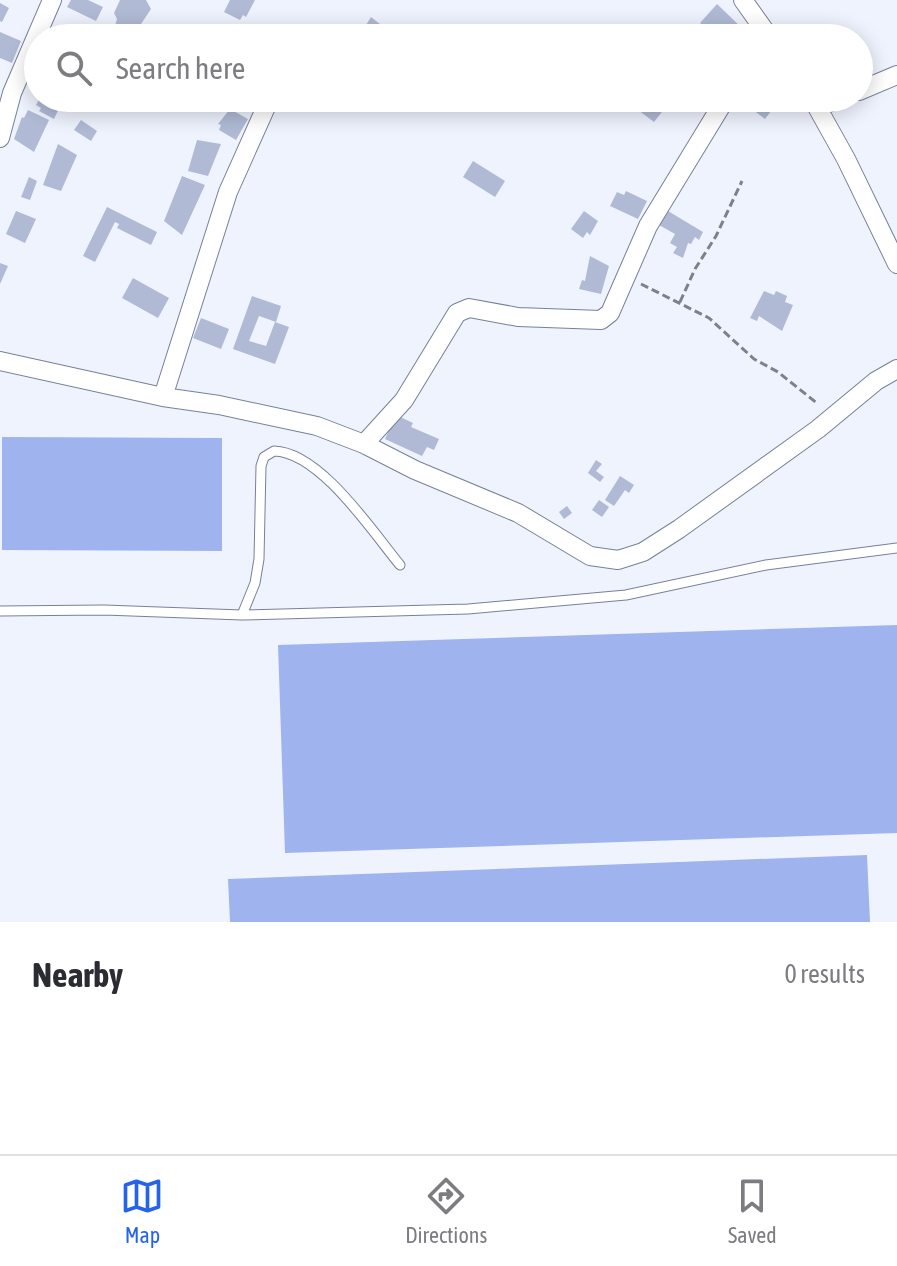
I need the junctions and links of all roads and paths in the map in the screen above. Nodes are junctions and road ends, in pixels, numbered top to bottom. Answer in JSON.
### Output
{"nodes":[{"id":1,"x":52,"y":0,"type":"edge"},
{"id":2,"x":743,"y":0,"type":"edge"},
{"id":3,"x":42,"y":24,"type":"edge"},
{"id":4,"x":758,"y":24,"type":"edge"},
{"id":5,"x":24,"y":65,"type":"edge"},
{"id":6,"x":897,"y":75,"type":"edge"},
{"id":7,"x":873,"y":85,"type":"edge"},
{"id":8,"x":264,"y":112,"type":"edge"},
{"id":9,"x":717,"y":112,"type":"edge"},
{"id":10,"x":820,"y":112,"type":"edge"},
{"id":11,"x":0,"y":138,"type":"edge"},
{"id":12,"x":742,"y":181,"type":"dead end"},
{"id":13,"x":897,"y":264,"type":"edge"},
{"id":14,"x":626,"y":277,"type":"junction"},
{"id":15,"x":680,"y":302,"type":"junction"},
{"id":16,"x":0,"y":361,"type":"edge"},
{"id":17,"x":897,"y":369,"type":"edge"},
{"id":18,"x":163,"y":397,"type":"junction"},
{"id":19,"x":834,"y":416,"type":"junction"},
{"id":20,"x":364,"y":444,"type":"junction"},
{"id":21,"x":897,"y":548,"type":"edge"},
{"id":22,"x":400,"y":565,"type":"dead end"},
{"id":23,"x":0,"y":611,"type":"edge"},
{"id":24,"x":242,"y":615,"type":"junction"}],
"edges":[{"from":1,"to":3,"type":"street"},
{"from":2,"to":4,"type":"street"},
{"from":5,"to":11,"type":"street"},
{"from":6,"to":7,"type":"street"},
{"from":8,"to":18,"type":"street"},
{"from":9,"to":14,"type":"street"},
{"from":10,"to":13,"type":"street"},
{"from":12,"to":15,"type":"path"},
{"from":14,"to":15,"type":"path"},
{"from":14,"to":20,"type":"street"},
{"from":15,"to":19,"type":"path"},
{"from":16,"to":18,"type":"street"},
{"from":17,"to":19,"type":"street"},
{"from":18,"to":20,"type":"street"},
{"from":19,"to":20,"type":"street"},
{"from":21,"to":24,"type":"lane"},
{"from":22,"to":24,"type":"lane"},
{"from":23,"to":24,"type":"lane"}]}
